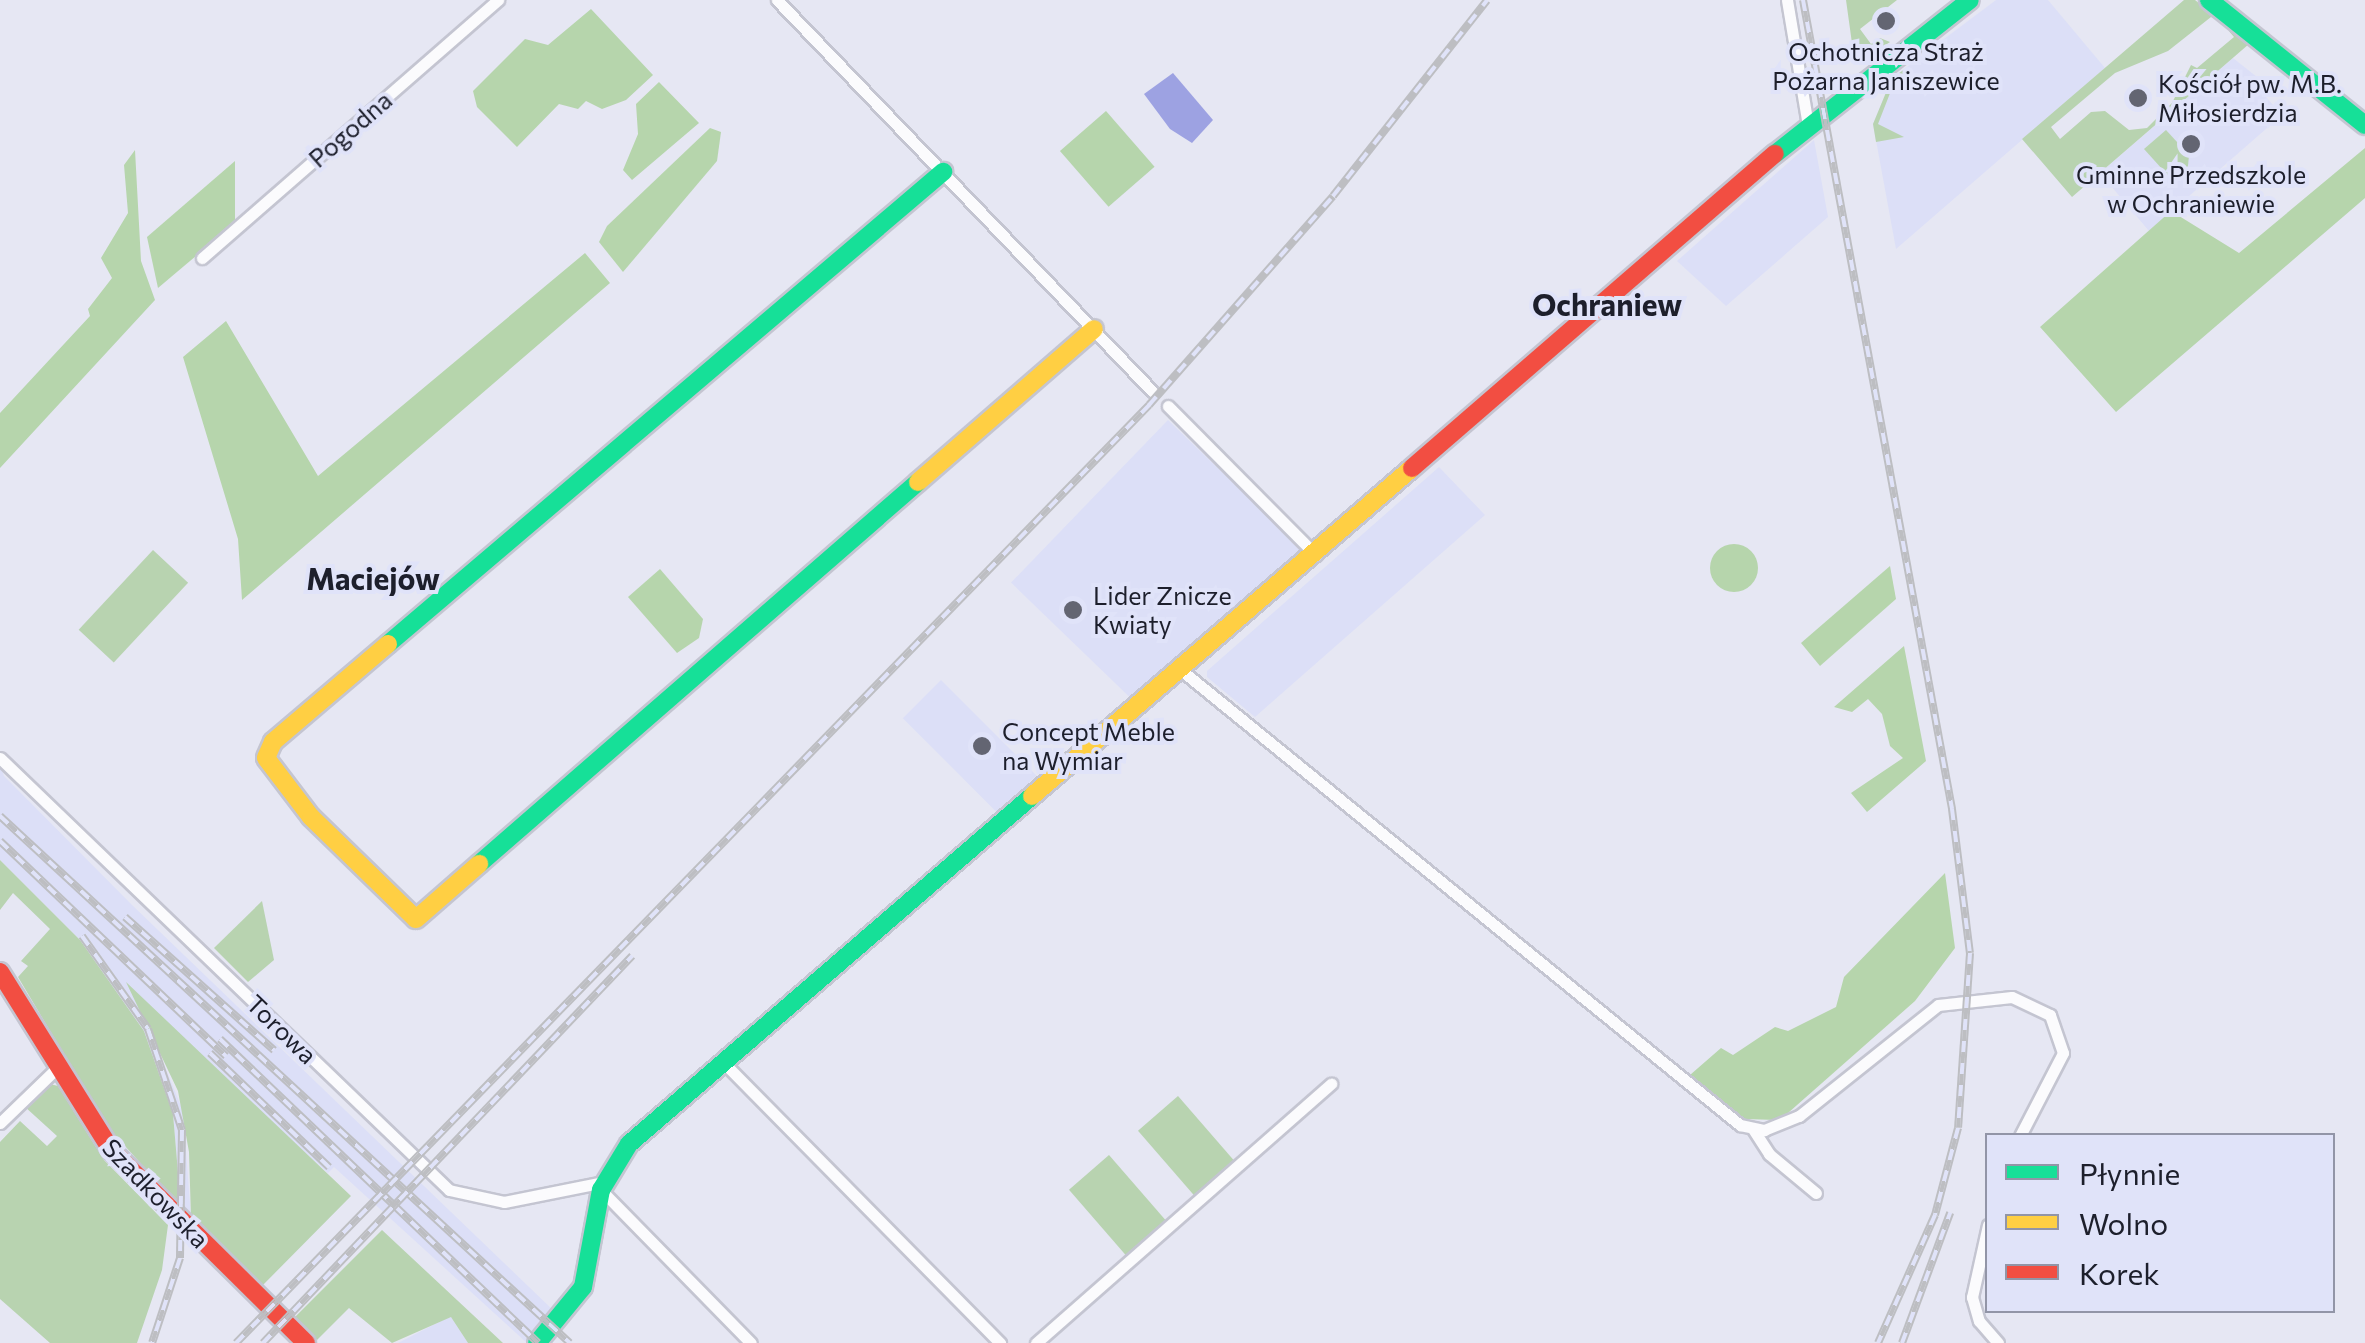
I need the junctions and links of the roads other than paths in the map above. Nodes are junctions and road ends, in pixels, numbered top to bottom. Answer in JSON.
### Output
{"nodes":[{"id":1,"x":498,"y":0,"type":"edge"},
{"id":2,"x":777,"y":0,"type":"edge"},
{"id":3,"x":1787,"y":0,"type":"edge"},
{"id":4,"x":1970,"y":0,"type":"edge"},
{"id":5,"x":2209,"y":0,"type":"edge"},
{"id":6,"x":1808,"y":126,"type":"junction"},
{"id":7,"x":2365,"y":126,"type":"edge"},
{"id":8,"x":943,"y":172,"type":"junction"},
{"id":9,"x":202,"y":258,"type":"dead end"},
{"id":10,"x":1094,"y":329,"type":"junction"},
{"id":11,"x":1152,"y":391,"type":"dead end"},
{"id":12,"x":1168,"y":406,"type":"dead end"},
{"id":13,"x":1316,"y":555,"type":"junction"},
{"id":14,"x":1182,"y":670,"type":"junction"},
{"id":15,"x":0,"y":758,"type":"edge"},
{"id":16,"x":0,"y":972,"type":"edge"},
{"id":17,"x":724,"y":1064,"type":"junction"},
{"id":18,"x":60,"y":1066,"type":"junction"},
{"id":19,"x":1331,"y":1084,"type":"dead end"},
{"id":20,"x":0,"y":1123,"type":"edge"},
{"id":21,"x":1753,"y":1129,"type":"junction"},
{"id":22,"x":2022,"y":1133,"type":"edge"},
{"id":23,"x":605,"y":1180,"type":"junction"},
{"id":24,"x":1816,"y":1193,"type":"dead end"},
{"id":25,"x":1985,"y":1238,"type":"edge"},
{"id":26,"x":306,"y":1343,"type":"edge"},
{"id":27,"x":537,"y":1343,"type":"edge"},
{"id":28,"x":751,"y":1343,"type":"edge"},
{"id":29,"x":1000,"y":1343,"type":"edge"},
{"id":30,"x":1036,"y":1343,"type":"edge"},
{"id":31,"x":1998,"y":1343,"type":"edge"}],
"edges":[{"from":1,"to":9,"type":"street","name":"Pogodna"},
{"from":2,"to":8,"type":"street"},
{"from":3,"to":6,"type":"street"},
{"from":4,"to":6,"type":"street"},
{"from":5,"to":7,"type":"street"},
{"from":6,"to":13,"type":"street"},
{"from":8,"to":10,"type":"street"},
{"from":8,"to":10,"type":"street"},
{"from":10,"to":11,"type":"street"},
{"from":12,"to":13,"type":"street"},
{"from":13,"to":14,"type":"street"},
{"from":14,"to":17,"type":"street"},
{"from":14,"to":21,"type":"street"},
{"from":15,"to":23,"type":"street","name":"Torowa"},
{"from":16,"to":18,"type":"street","name":"Szadkowska"},
{"from":17,"to":23,"type":"street"},
{"from":17,"to":29,"type":"street"},
{"from":18,"to":20,"type":"street"},
{"from":18,"to":26,"type":"street","name":"Szadkowska"},
{"from":19,"to":30,"type":"street"},
{"from":21,"to":22,"type":"street"},
{"from":21,"to":24,"type":"street"},
{"from":23,"to":27,"type":"street"},
{"from":23,"to":28,"type":"street"},
{"from":25,"to":31,"type":"street"}]}
